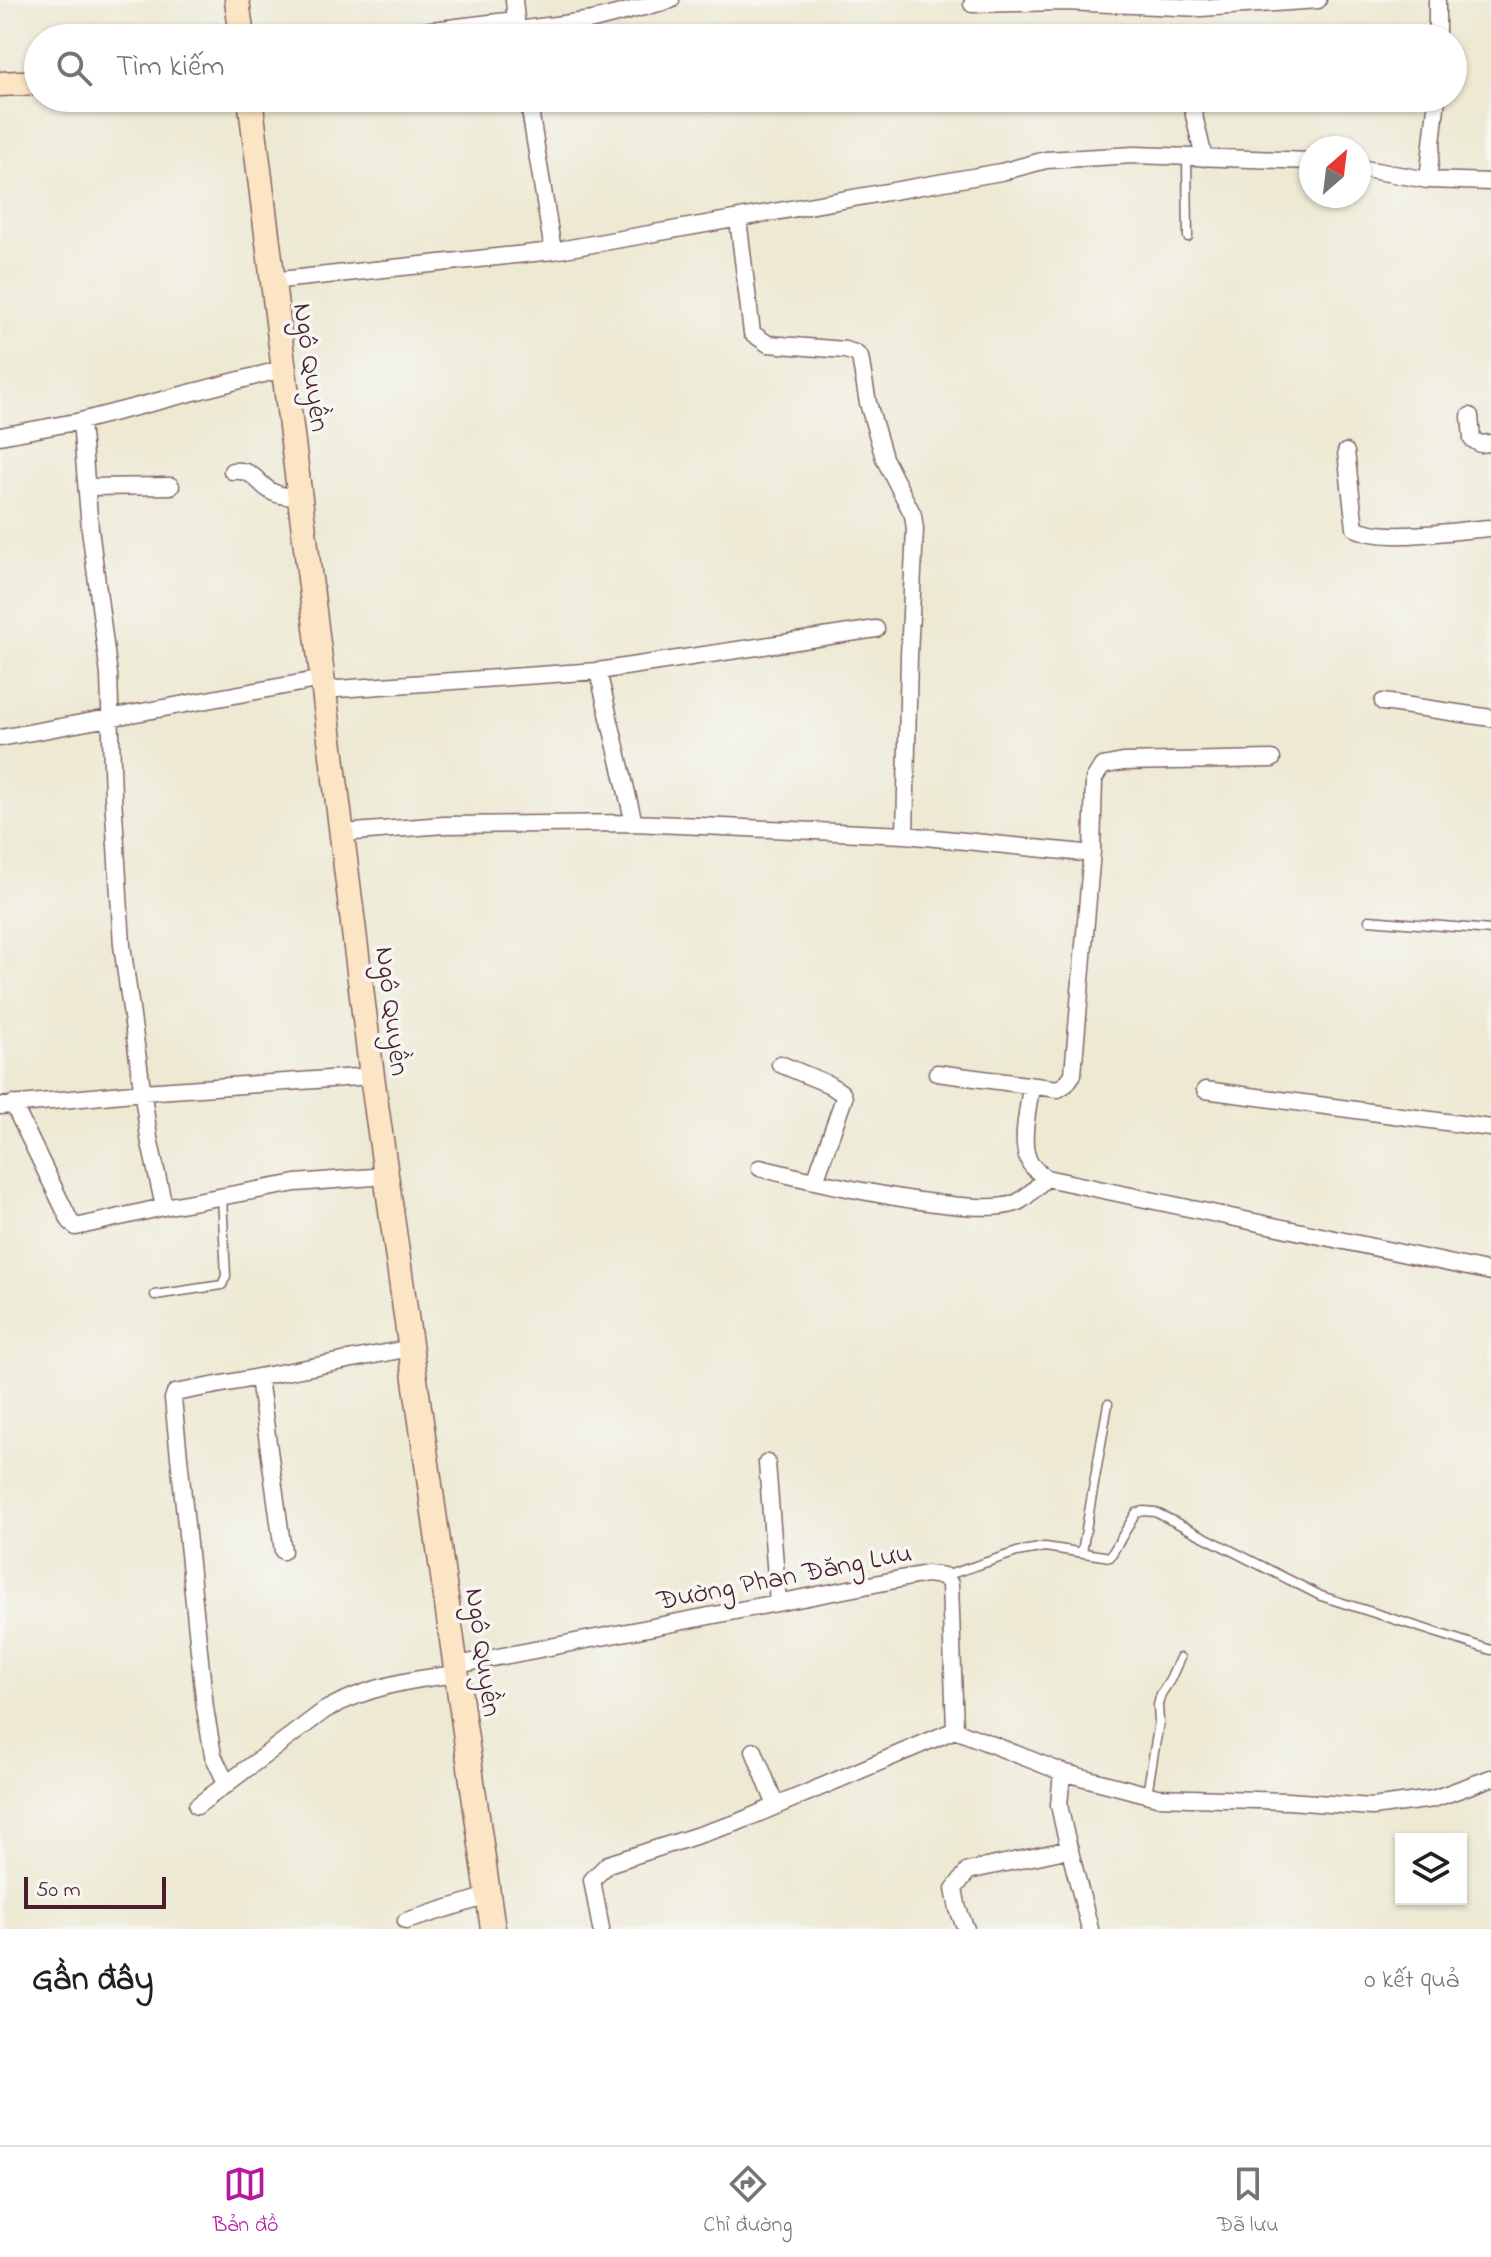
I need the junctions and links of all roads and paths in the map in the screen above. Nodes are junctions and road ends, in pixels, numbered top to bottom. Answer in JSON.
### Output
{"nodes":[{"id":1,"x":237,"y":0,"type":"edge"},
{"id":2,"x":514,"y":0,"type":"edge"},
{"id":3,"x":671,"y":0,"type":"edge"},
{"id":4,"x":1318,"y":0,"type":"edge"},
{"id":5,"x":1437,"y":0,"type":"edge"},
{"id":6,"x":1289,"y":1,"type":"edge"},
{"id":7,"x":972,"y":4,"type":"dead end"},
{"id":8,"x":240,"y":24,"type":"edge"},
{"id":9,"x":516,"y":24,"type":"edge"},
{"id":10,"x":559,"y":24,"type":"edge"},
{"id":11,"x":1437,"y":24,"type":"edge"},
{"id":12,"x":24,"y":83,"type":"edge"},
{"id":13,"x":0,"y":84,"type":"edge"},
{"id":14,"x":252,"y":112,"type":"edge"},
{"id":15,"x":530,"y":112,"type":"edge"},
{"id":16,"x":1193,"y":112,"type":"edge"},
{"id":17,"x":1435,"y":112,"type":"edge"},
{"id":18,"x":1195,"y":158,"type":"junction"},
{"id":19,"x":1299,"y":161,"type":"edge"},
{"id":20,"x":1371,"y":170,"type":"edge"},
{"id":21,"x":1428,"y":180,"type":"junction"},
{"id":22,"x":1491,"y":182,"type":"edge"},
{"id":23,"x":738,"y":219,"type":"junction"},
{"id":24,"x":1188,"y":237,"type":"dead end"},
{"id":25,"x":553,"y":251,"type":"junction"},
{"id":26,"x":271,"y":281,"type":"junction"},
{"id":27,"x":283,"y":369,"type":"junction"},
{"id":28,"x":1470,"y":416,"type":"dead end"},
{"id":29,"x":81,"y":421,"type":"junction"},
{"id":30,"x":0,"y":436,"type":"edge"},
{"id":31,"x":1491,"y":443,"type":"edge"},
{"id":32,"x":1346,"y":452,"type":"dead end"},
{"id":33,"x":232,"y":471,"type":"dead end"},
{"id":34,"x":171,"y":486,"type":"dead end"},
{"id":35,"x":87,"y":487,"type":"junction"},
{"id":36,"x":300,"y":496,"type":"junction"},
{"id":37,"x":1491,"y":528,"type":"edge"},
{"id":38,"x":876,"y":629,"type":"dead end"},
{"id":39,"x":598,"y":671,"type":"junction"},
{"id":40,"x":323,"y":684,"type":"junction"},
{"id":41,"x":1383,"y":702,"type":"dead end"},
{"id":42,"x":111,"y":718,"type":"junction"},
{"id":43,"x":1491,"y":718,"type":"edge"},
{"id":44,"x":0,"y":738,"type":"edge"},
{"id":45,"x":1272,"y":759,"type":"dead end"},
{"id":46,"x":634,"y":823,"type":"junction"},
{"id":47,"x":342,"y":833,"type":"junction"},
{"id":48,"x":905,"y":835,"type":"junction"},
{"id":49,"x":1092,"y":851,"type":"junction"},
{"id":50,"x":1369,"y":920,"type":"dead end"},
{"id":51,"x":1491,"y":930,"type":"edge"},
{"id":52,"x":780,"y":1064,"type":"dead end"},
{"id":53,"x":937,"y":1073,"type":"dead end"},
{"id":54,"x":372,"y":1076,"type":"junction"},
{"id":55,"x":1031,"y":1086,"type":"junction"},
{"id":56,"x":1205,"y":1090,"type":"dead end"},
{"id":57,"x":143,"y":1092,"type":"junction"},
{"id":58,"x":7,"y":1105,"type":"edge"},
{"id":59,"x":1491,"y":1128,"type":"edge"},
{"id":60,"x":760,"y":1168,"type":"dead end"},
{"id":61,"x":386,"y":1176,"type":"junction"},
{"id":62,"x":1046,"y":1178,"type":"junction"},
{"id":63,"x":815,"y":1181,"type":"junction"},
{"id":64,"x":222,"y":1196,"type":"junction"},
{"id":65,"x":164,"y":1207,"type":"junction"},
{"id":66,"x":1491,"y":1272,"type":"edge"},
{"id":67,"x":155,"y":1295,"type":"dead end"},
{"id":68,"x":411,"y":1348,"type":"junction"},
{"id":69,"x":259,"y":1378,"type":"junction"},
{"id":70,"x":1108,"y":1404,"type":"dead end"},
{"id":71,"x":767,"y":1463,"type":"dead end"},
{"id":72,"x":283,"y":1551,"type":"dead end"},
{"id":73,"x":1082,"y":1552,"type":"junction"},
{"id":74,"x":944,"y":1576,"type":"junction"},
{"id":75,"x":778,"y":1602,"type":"junction"},
{"id":76,"x":1491,"y":1650,"type":"edge"},
{"id":77,"x":1180,"y":1658,"type":"dead end"},
{"id":78,"x":458,"y":1669,"type":"junction"},
{"id":79,"x":955,"y":1730,"type":"junction"},
{"id":80,"x":754,"y":1751,"type":"dead end"},
{"id":81,"x":1062,"y":1772,"type":"junction"},
{"id":82,"x":1491,"y":1778,"type":"edge"},
{"id":83,"x":227,"y":1785,"type":"junction"},
{"id":84,"x":1147,"y":1794,"type":"junction"},
{"id":85,"x":197,"y":1806,"type":"dead end"},
{"id":86,"x":776,"y":1806,"type":"junction"},
{"id":87,"x":1070,"y":1849,"type":"junction"},
{"id":88,"x":488,"y":1896,"type":"junction"},
{"id":89,"x":406,"y":1921,"type":"dead end"},
{"id":90,"x":493,"y":1929,"type":"edge"},
{"id":91,"x":601,"y":1929,"type":"edge"},
{"id":92,"x":966,"y":1929,"type":"edge"},
{"id":93,"x":1090,"y":1929,"type":"edge"}],
"edges":[{"from":1,"to":8,"type":"street"},
{"from":2,"to":9,"type":"street"},
{"from":3,"to":10,"type":"street"},
{"from":4,"to":6,"type":"street"},
{"from":5,"to":11,"type":"street"},
{"from":6,"to":7,"type":"street"},
{"from":12,"to":13,"type":"street"},
{"from":14,"to":26,"type":"street","name":"Ngô Quyền"},
{"from":15,"to":25,"type":"street"},
{"from":16,"to":18,"type":"street"},
{"from":17,"to":21,"type":"street"},
{"from":18,"to":19,"type":"street"},
{"from":18,"to":23,"type":"street"},
{"from":18,"to":24,"type":"lane"},
{"from":20,"to":21,"type":"street"},
{"from":21,"to":22,"type":"street"},
{"from":23,"to":25,"type":"street"},
{"from":23,"to":48,"type":"street"},
{"from":25,"to":26,"type":"street"},
{"from":26,"to":27,"type":"street","name":"Ngô Quyền"},
{"from":27,"to":29,"type":"street"},
{"from":27,"to":36,"type":"street","name":"Ngô Quyền"},
{"from":28,"to":31,"type":"street"},
{"from":29,"to":30,"type":"street"},
{"from":29,"to":35,"type":"street"},
{"from":32,"to":37,"type":"street"},
{"from":33,"to":36,"type":"street"},
{"from":34,"to":35,"type":"street"},
{"from":35,"to":42,"type":"street"},
{"from":36,"to":40,"type":"street","name":"Ngô Quyền"},
{"from":38,"to":39,"type":"street"},
{"from":39,"to":40,"type":"street"},
{"from":39,"to":46,"type":"street"},
{"from":40,"to":42,"type":"street"},
{"from":40,"to":47,"type":"street","name":"Ngô Quyền"},
{"from":41,"to":43,"type":"street"},
{"from":42,"to":44,"type":"street"},
{"from":42,"to":57,"type":"street"},
{"from":45,"to":49,"type":"street"},
{"from":46,"to":47,"type":"street"},
{"from":46,"to":48,"type":"street"},
{"from":47,"to":54,"type":"street","name":"Ngô Quyền"},
{"from":48,"to":49,"type":"street"},
{"from":49,"to":55,"type":"street"},
{"from":50,"to":51,"type":"lane"},
{"from":52,"to":63,"type":"street"},
{"from":53,"to":55,"type":"street"},
{"from":54,"to":57,"type":"street"},
{"from":54,"to":61,"type":"street","name":"Ngô Quyền"},
{"from":55,"to":62,"type":"street"},
{"from":56,"to":59,"type":"street"},
{"from":57,"to":58,"type":"street"},
{"from":57,"to":65,"type":"street"},
{"from":58,"to":65,"type":"street"},
{"from":60,"to":63,"type":"street"},
{"from":61,"to":64,"type":"street"},
{"from":61,"to":68,"type":"street","name":"Ngô Quyền"},
{"from":62,"to":63,"type":"street"},
{"from":62,"to":66,"type":"street"},
{"from":64,"to":65,"type":"street"},
{"from":64,"to":67,"type":"lane"},
{"from":68,"to":69,"type":"street"},
{"from":68,"to":78,"type":"street","name":"Ngô Quyền"},
{"from":69,"to":72,"type":"street"},
{"from":69,"to":83,"type":"street"},
{"from":70,"to":73,"type":"lane"},
{"from":71,"to":75,"type":"street"},
{"from":73,"to":74,"type":"lane"},
{"from":73,"to":76,"type":"lane"},
{"from":74,"to":75,"type":"street","name":"Đường Phan Đăng Lưu"},
{"from":74,"to":79,"type":"street","name":"Đường Phan Đăng Lưu"},
{"from":75,"to":78,"type":"street","name":"Đường Phan Đăng Lưu"},
{"from":77,"to":84,"type":"lane"},
{"from":78,"to":83,"type":"street","name":"Đường Phan Đăng Lưu"},
{"from":78,"to":88,"type":"street","name":"Ngô Quyền"},
{"from":79,"to":81,"type":"street"},
{"from":79,"to":86,"type":"street"},
{"from":80,"to":86,"type":"street"},
{"from":81,"to":84,"type":"street"},
{"from":81,"to":87,"type":"street"},
{"from":82,"to":84,"type":"street"},
{"from":83,"to":85,"type":"street","name":"Đường Phan Đăng Lưu"},
{"from":86,"to":91,"type":"street"},
{"from":87,"to":92,"type":"street"},
{"from":87,"to":93,"type":"street"},
{"from":88,"to":89,"type":"street"},
{"from":88,"to":90,"type":"street","name":"Ngô Quyền"}]}
